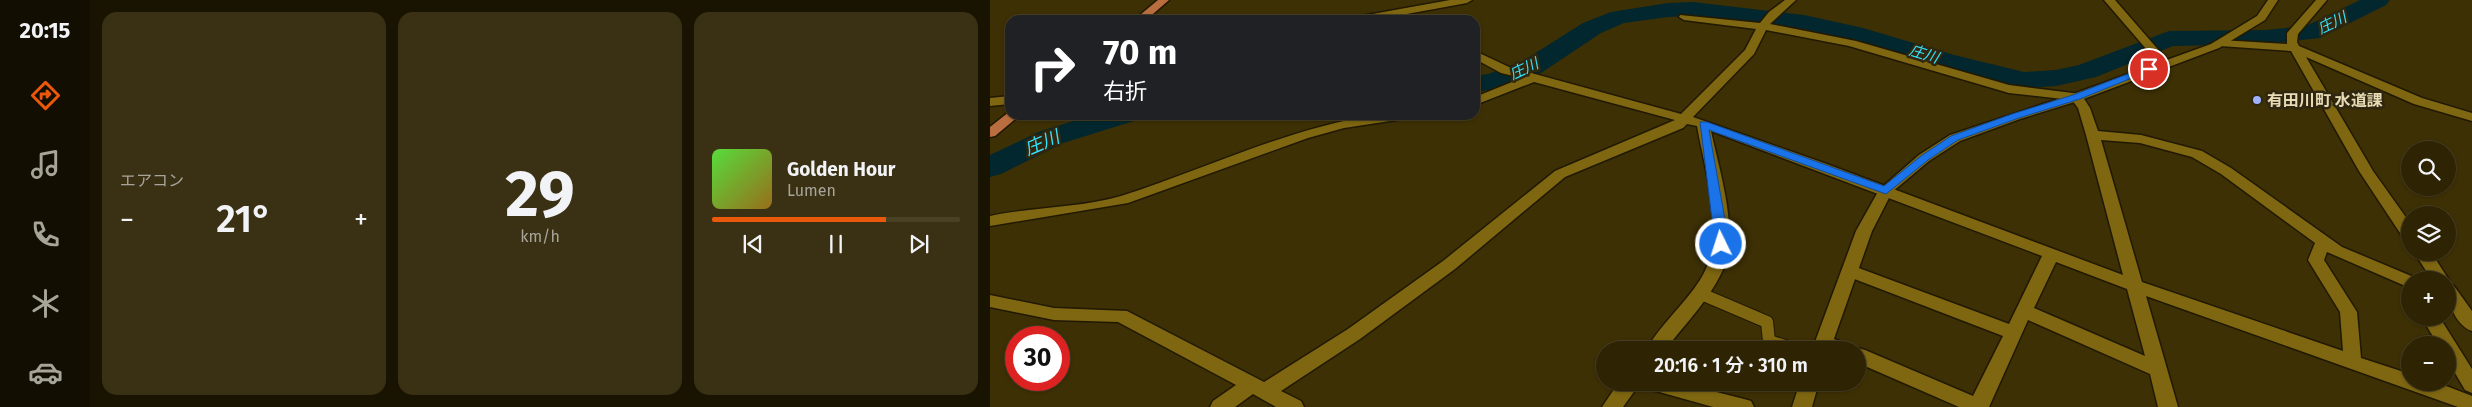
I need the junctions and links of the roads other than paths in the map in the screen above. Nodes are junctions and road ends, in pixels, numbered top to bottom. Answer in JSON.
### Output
{"nodes":[{"id":1,"x":1164,"y":0,"type":"edge"},
{"id":2,"x":1467,"y":0,"type":"edge"},
{"id":3,"x":1791,"y":0,"type":"edge"},
{"id":4,"x":2109,"y":0,"type":"edge"},
{"id":5,"x":2273,"y":0,"type":"edge"},
{"id":6,"x":2322,"y":0,"type":"edge"},
{"id":7,"x":1438,"y":7,"type":"edge"},
{"id":8,"x":1145,"y":15,"type":"edge"},
{"id":9,"x":1388,"y":15,"type":"edge"},
{"id":10,"x":1684,"y":17,"type":"dead end"},
{"id":11,"x":1762,"y":26,"type":"junction"},
{"id":12,"x":2220,"y":43,"type":"junction"},
{"id":13,"x":2294,"y":48,"type":"junction"},
{"id":14,"x":1480,"y":57,"type":"edge"},
{"id":15,"x":2164,"y":63,"type":"junction"},
{"id":16,"x":1533,"y":78,"type":"junction"},
{"id":17,"x":2077,"y":97,"type":"junction"},
{"id":18,"x":1480,"y":99,"type":"edge"},
{"id":19,"x":1005,"y":100,"type":"edge"},
{"id":20,"x":990,"y":102,"type":"edge"},
{"id":21,"x":2472,"y":117,"type":"edge"},
{"id":22,"x":1685,"y":118,"type":"junction"},
{"id":23,"x":1008,"y":120,"type":"edge"},
{"id":24,"x":1370,"y":120,"type":"edge"},
{"id":25,"x":1703,"y":124,"type":"junction"},
{"id":26,"x":990,"y":134,"type":"edge"},
{"id":27,"x":2093,"y":135,"type":"junction"},
{"id":28,"x":1886,"y":190,"type":"junction"},
{"id":29,"x":990,"y":222,"type":"edge"},
{"id":30,"x":2401,"y":222,"type":"edge"},
{"id":31,"x":2325,"y":244,"type":"junction"},
{"id":32,"x":2051,"y":254,"type":"junction"},
{"id":33,"x":1850,"y":270,"type":"junction"},
{"id":34,"x":2401,"y":278,"type":"edge"},
{"id":35,"x":2133,"y":285,"type":"junction"},
{"id":36,"x":1699,"y":293,"type":"junction"},
{"id":37,"x":990,"y":301,"type":"edge"},
{"id":38,"x":2456,"y":301,"type":"edge"},
{"id":39,"x":2025,"y":311,"type":"junction"},
{"id":40,"x":2472,"y":324,"type":"edge"},
{"id":41,"x":2436,"y":326,"type":"edge"},
{"id":42,"x":2013,"y":333,"type":"junction"},
{"id":43,"x":1662,"y":341,"type":"edge"},
{"id":44,"x":1769,"y":341,"type":"edge"},
{"id":45,"x":1825,"y":341,"type":"edge"},
{"id":46,"x":1866,"y":359,"type":"edge"},
{"id":47,"x":2352,"y":360,"type":"junction"},
{"id":48,"x":2158,"y":370,"type":"junction"},
{"id":49,"x":2401,"y":378,"type":"edge"},
{"id":50,"x":2472,"y":385,"type":"edge"},
{"id":51,"x":1260,"y":388,"type":"junction"},
{"id":52,"x":1624,"y":391,"type":"edge"},
{"id":53,"x":1681,"y":391,"type":"edge"},
{"id":54,"x":1807,"y":391,"type":"edge"},
{"id":55,"x":2436,"y":391,"type":"edge"},
{"id":56,"x":2472,"y":404,"type":"edge"},
{"id":57,"x":1220,"y":407,"type":"edge"},
{"id":58,"x":1294,"y":407,"type":"edge"},
{"id":59,"x":1612,"y":407,"type":"edge"},
{"id":60,"x":1744,"y":407,"type":"edge"},
{"id":61,"x":1802,"y":407,"type":"edge"},
{"id":62,"x":1978,"y":407,"type":"edge"},
{"id":63,"x":2168,"y":407,"type":"edge"}],
"edges":[{"from":1,"to":8,"type":"main road"},
{"from":2,"to":7,"type":"street"},
{"from":3,"to":11,"type":"street"},
{"from":4,"to":15,"type":"street"},
{"from":5,"to":12,"type":"street"},
{"from":6,"to":13,"type":"street"},
{"from":7,"to":9,"type":"street"},
{"from":10,"to":11,"type":"street"},
{"from":11,"to":17,"type":"street"},
{"from":11,"to":22,"type":"street"},
{"from":12,"to":13,"type":"street"},
{"from":12,"to":15,"type":"street"},
{"from":13,"to":21,"type":"street"},
{"from":13,"to":30,"type":"street"},
{"from":14,"to":16,"type":"street"},
{"from":15,"to":17,"type":"street"},
{"from":16,"to":18,"type":"street"},
{"from":16,"to":22,"type":"street"},
{"from":17,"to":27,"type":"street"},
{"from":17,"to":28,"type":"street"},
{"from":19,"to":20,"type":"street"},
{"from":22,"to":25,"type":"street"},
{"from":22,"to":51,"type":"street"},
{"from":23,"to":26,"type":"main road"},
{"from":24,"to":29,"type":"street"},
{"from":25,"to":28,"type":"street"},
{"from":25,"to":36,"type":"street"},
{"from":27,"to":31,"type":"street"},
{"from":27,"to":35,"type":"street"},
{"from":28,"to":32,"type":"street"},
{"from":28,"to":33,"type":"street"},
{"from":31,"to":34,"type":"street"},
{"from":31,"to":47,"type":"street"},
{"from":32,"to":35,"type":"street"},
{"from":32,"to":39,"type":"street"},
{"from":33,"to":42,"type":"street"},
{"from":33,"to":45,"type":"street"},
{"from":35,"to":47,"type":"street"},
{"from":35,"to":48,"type":"street"},
{"from":36,"to":43,"type":"street"},
{"from":36,"to":44,"type":"lane"},
{"from":37,"to":51,"type":"street"},
{"from":38,"to":40,"type":"street"},
{"from":39,"to":42,"type":"street"},
{"from":39,"to":48,"type":"street"},
{"from":41,"to":50,"type":"street"},
{"from":42,"to":62,"type":"street"},
{"from":46,"to":62,"type":"street"},
{"from":47,"to":49,"type":"street"},
{"from":48,"to":63,"type":"street"},
{"from":51,"to":57,"type":"street"},
{"from":51,"to":58,"type":"street"},
{"from":52,"to":59,"type":"street"},
{"from":53,"to":60,"type":"street"},
{"from":54,"to":61,"type":"street"},
{"from":55,"to":56,"type":"street"}]}
